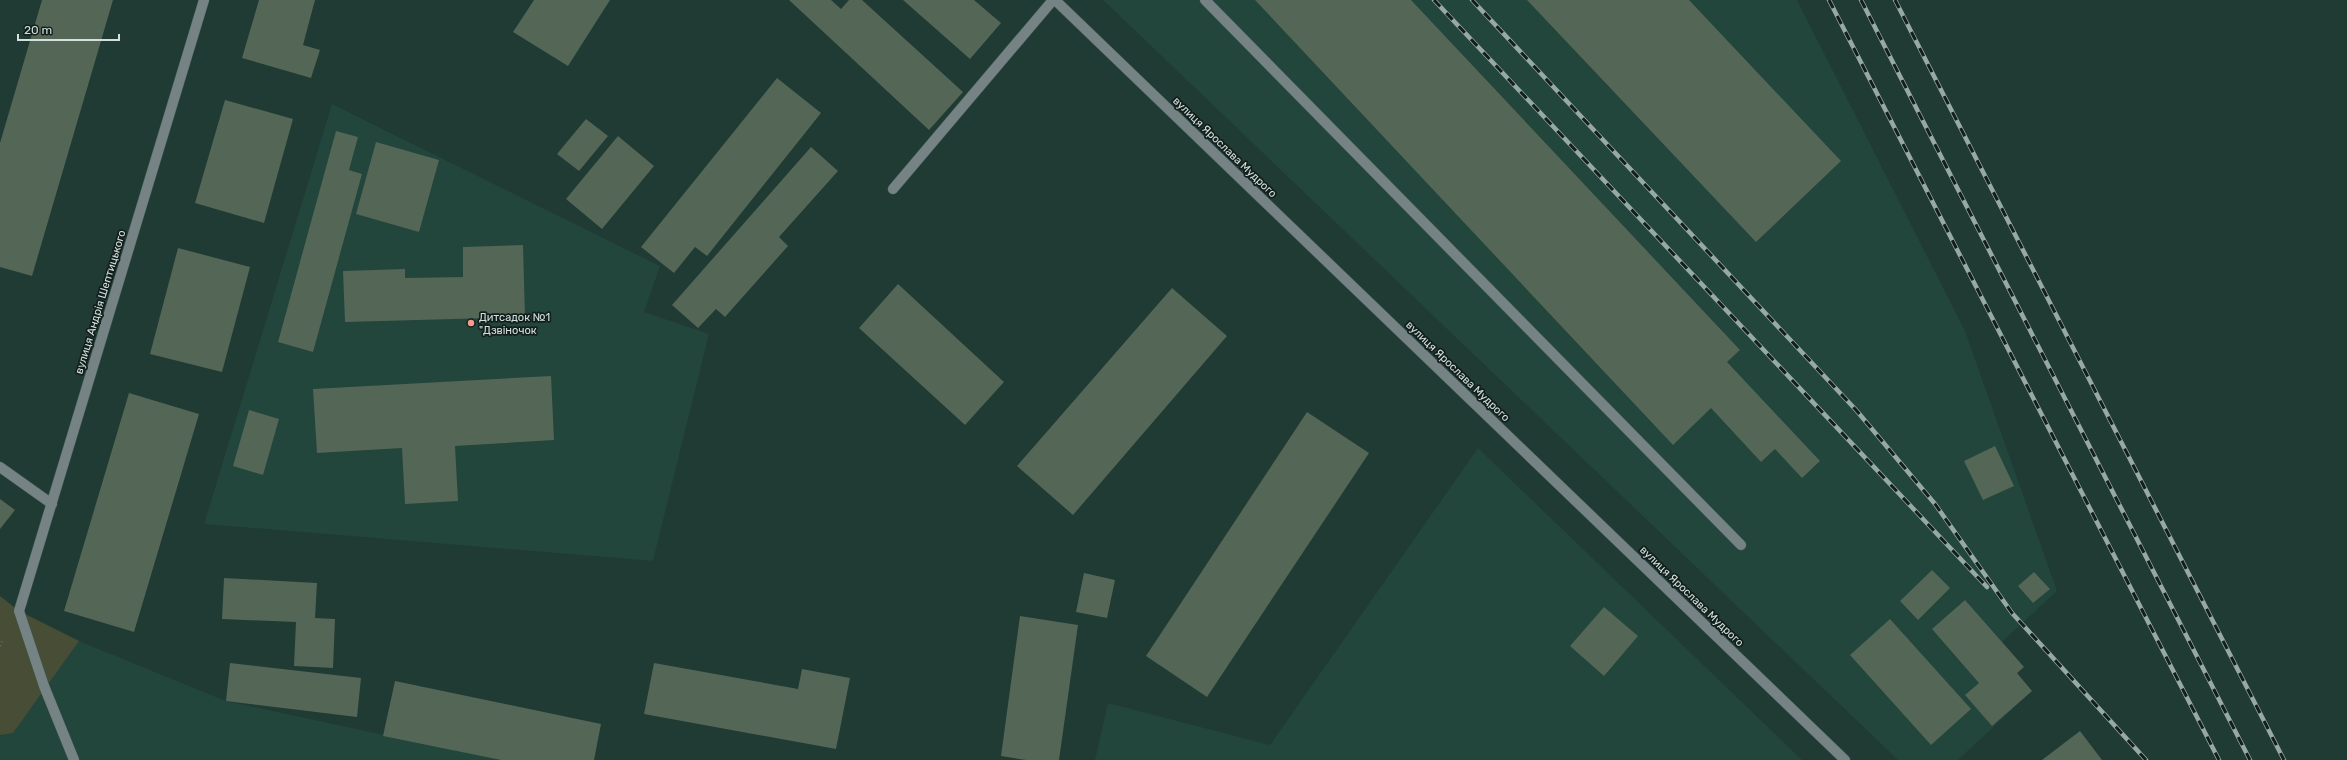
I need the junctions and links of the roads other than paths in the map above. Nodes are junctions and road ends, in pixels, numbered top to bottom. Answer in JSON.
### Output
{"nodes":[{"id":1,"x":204,"y":0,"type":"edge"},
{"id":2,"x":1054,"y":0,"type":"edge"},
{"id":3,"x":1206,"y":0,"type":"edge"},
{"id":4,"x":893,"y":189,"type":"dead end"},
{"id":5,"x":0,"y":467,"type":"edge"},
{"id":6,"x":52,"y":504,"type":"junction"},
{"id":7,"x":1741,"y":545,"type":"dead end"},
{"id":8,"x":74,"y":760,"type":"edge"},
{"id":9,"x":1845,"y":760,"type":"edge"}],
"edges":[{"from":1,"to":6,"type":"street","name":"вулиця Андрія Шептицького"},
{"from":2,"to":4,"type":"street"},
{"from":2,"to":9,"type":"street","name":"вулиця Ярослава Мудрого"},
{"from":3,"to":7,"type":"street"},
{"from":5,"to":6,"type":"street"},
{"from":6,"to":8,"type":"street","name":"вулиця Андрія Шептицького"}]}
